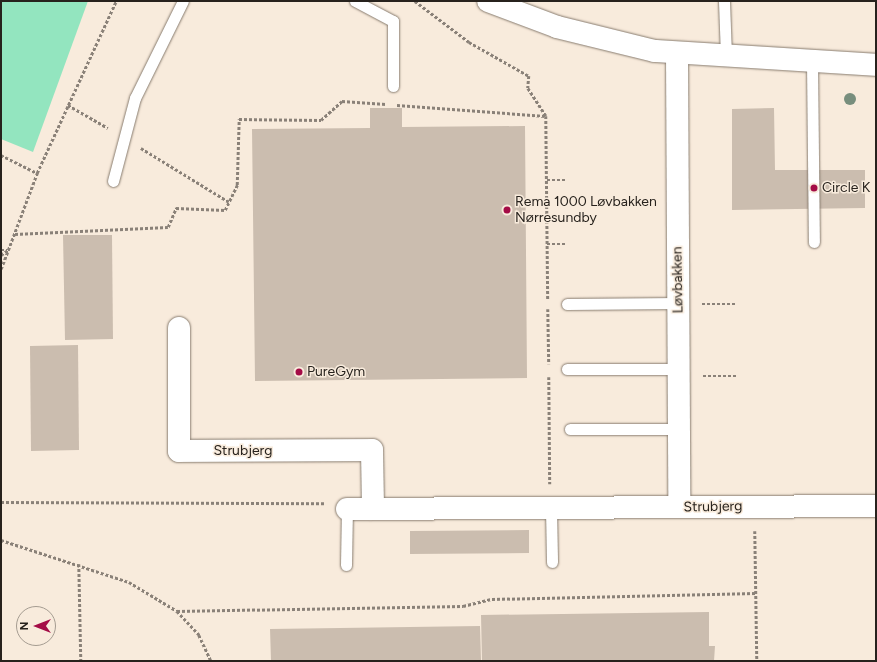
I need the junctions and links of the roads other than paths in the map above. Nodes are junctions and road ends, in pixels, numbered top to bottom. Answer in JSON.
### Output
{"nodes":[{"id":1,"x":183,"y":1,"type":"edge"},
{"id":2,"x":355,"y":1,"type":"edge"},
{"id":3,"x":488,"y":1,"type":"edge"},
{"id":4,"x":724,"y":1,"type":"edge"},
{"id":5,"x":677,"y":53,"type":"junction"},
{"id":6,"x":726,"y":56,"type":"junction"},
{"id":7,"x":812,"y":62,"type":"junction"},
{"id":8,"x":876,"y":65,"type":"edge"},
{"id":9,"x":393,"y":86,"type":"dead end"},
{"id":10,"x":112,"y":180,"type":"dead end"},
{"id":11,"x":814,"y":242,"type":"dead end"},
{"id":12,"x":678,"y":303,"type":"junction"},
{"id":13,"x":567,"y":304,"type":"dead end"},
{"id":14,"x":178,"y":328,"type":"dead end"},
{"id":15,"x":567,"y":369,"type":"dead end"},
{"id":16,"x":679,"y":372,"type":"junction"},
{"id":17,"x":570,"y":429,"type":"dead end"},
{"id":18,"x":679,"y":429,"type":"junction"},
{"id":19,"x":876,"y":506,"type":"edge"},
{"id":20,"x":679,"y":507,"type":"junction"},
{"id":21,"x":551,"y":508,"type":"junction"},
{"id":22,"x":347,"y":509,"type":"joint"},
{"id":23,"x":373,"y":509,"type":"junction"},
{"id":24,"x":552,"y":562,"type":"dead end"},
{"id":25,"x":346,"y":565,"type":"dead end"}],
"edges":[{"from":1,"to":10,"type":"lane"},
{"from":2,"to":9,"type":"lane"},
{"from":3,"to":5,"type":"street"},
{"from":4,"to":6,"type":"lane"},
{"from":5,"to":6,"type":"street"},
{"from":5,"to":12,"type":"street","name":"Løvbakken"},
{"from":6,"to":7,"type":"street"},
{"from":7,"to":8,"type":"street"},
{"from":7,"to":11,"type":"lane"},
{"from":12,"to":13,"type":"lane"},
{"from":12,"to":16,"type":"street","name":"Løvbakken"},
{"from":14,"to":23,"type":"street","name":"Strubjerg"},
{"from":15,"to":16,"type":"lane"},
{"from":16,"to":18,"type":"street","name":"Løvbakken"},
{"from":17,"to":18,"type":"lane"},
{"from":18,"to":20,"type":"street","name":"Løvbakken"},
{"from":19,"to":20,"type":"street","name":"Strubjerg"},
{"from":20,"to":21,"type":"street","name":"Strubjerg"},
{"from":21,"to":23,"type":"street","name":"Strubjerg"},
{"from":21,"to":24,"type":"lane"},
{"from":22,"to":23,"type":"street","name":"Strubjerg"},
{"from":22,"to":25,"type":"lane"}]}
